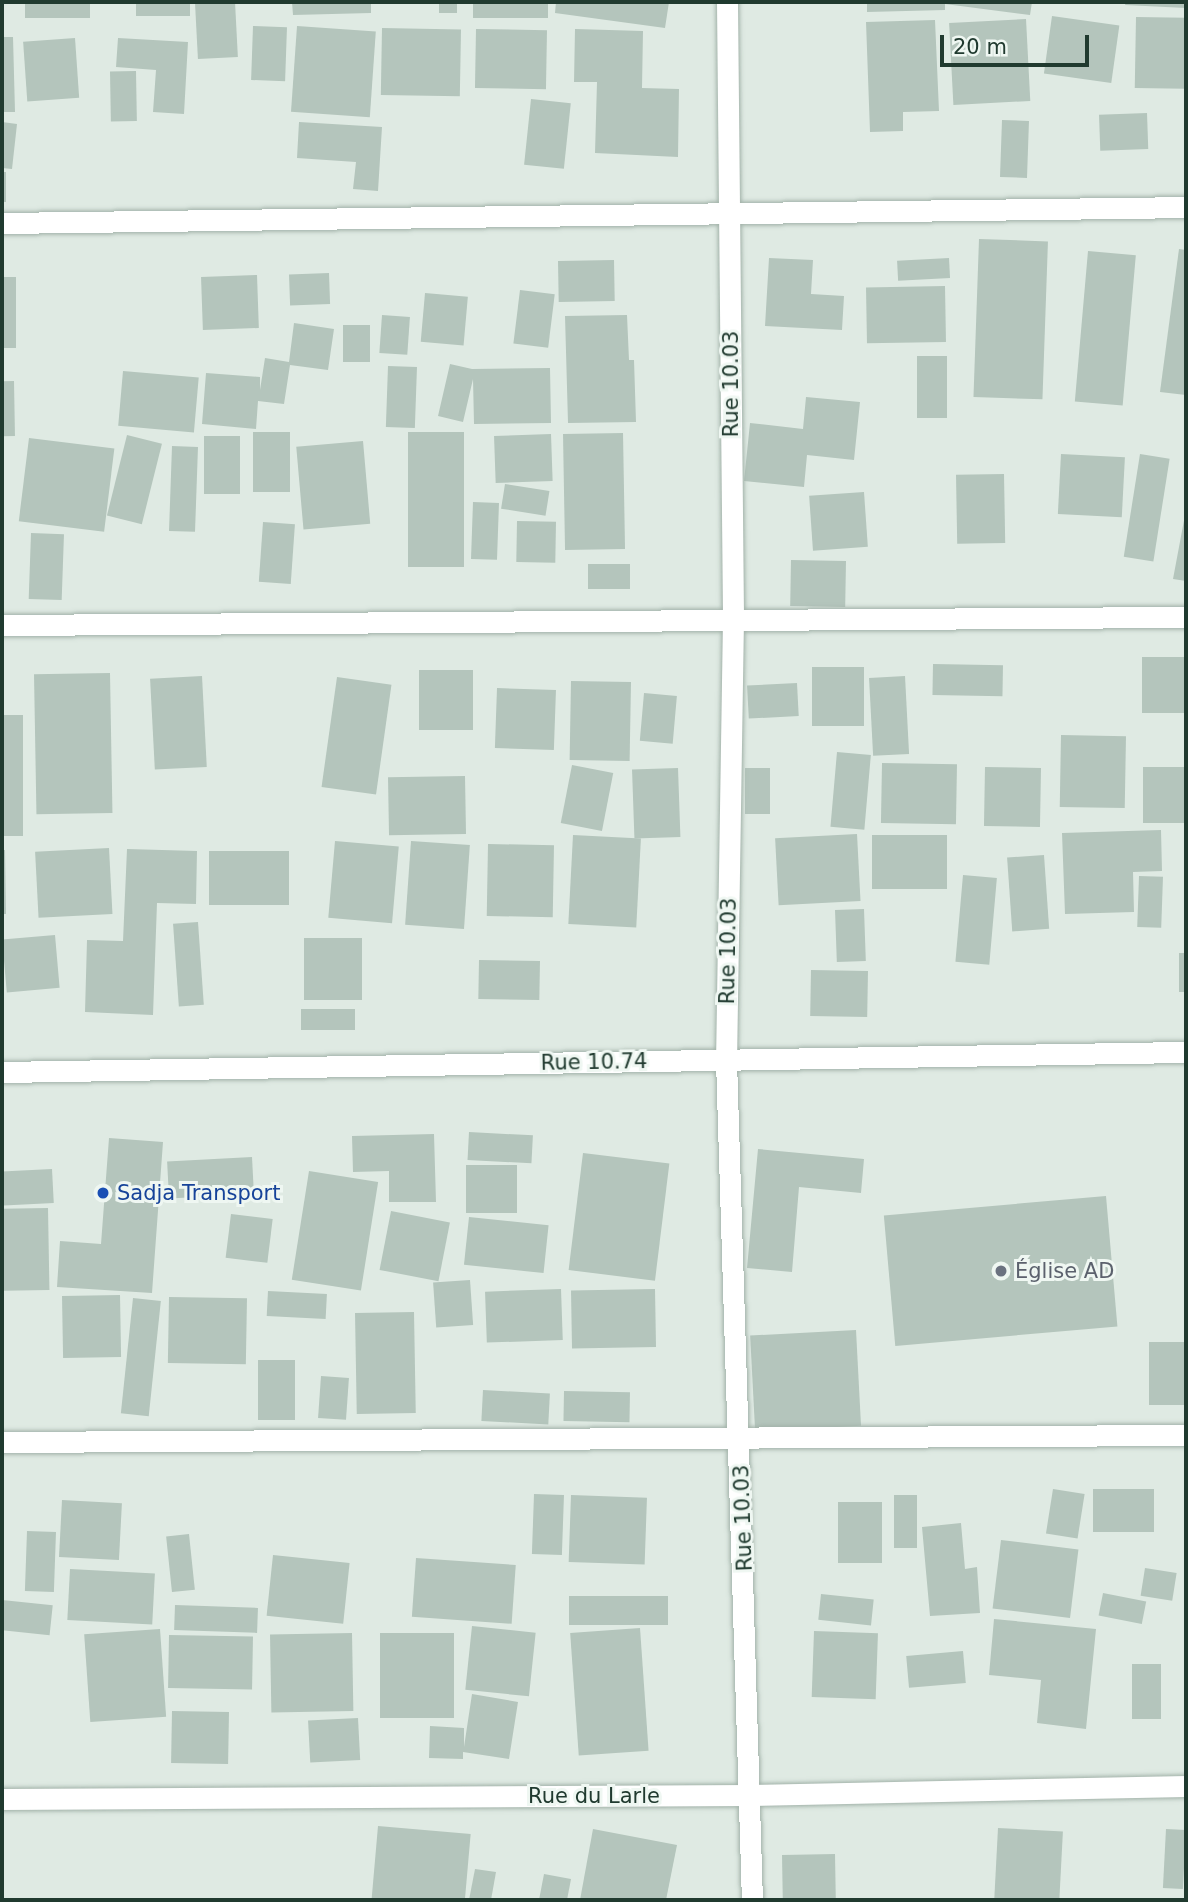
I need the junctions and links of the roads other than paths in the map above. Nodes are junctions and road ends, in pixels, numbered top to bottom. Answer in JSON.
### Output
{"nodes":[{"id":1,"x":727,"y":2,"type":"edge"},
{"id":2,"x":1186,"y":206,"type":"edge"},
{"id":3,"x":730,"y":213,"type":"junction"},
{"id":4,"x":2,"y":223,"type":"edge"},
{"id":5,"x":1186,"y":617,"type":"edge"},
{"id":6,"x":733,"y":618,"type":"junction"},
{"id":7,"x":2,"y":625,"type":"edge"},
{"id":8,"x":1186,"y":1052,"type":"edge"},
{"id":9,"x":726,"y":1059,"type":"junction"},
{"id":10,"x":2,"y":1072,"type":"edge"},
{"id":11,"x":1186,"y":1435,"type":"edge"},
{"id":12,"x":740,"y":1436,"type":"junction"},
{"id":13,"x":2,"y":1442,"type":"edge"},
{"id":14,"x":1186,"y":1786,"type":"edge"},
{"id":15,"x":751,"y":1795,"type":"junction"},
{"id":16,"x":2,"y":1799,"type":"edge"},
{"id":17,"x":752,"y":1900,"type":"edge"}],
"edges":[{"from":1,"to":3,"type":"street","name":"Rue 10.03"},
{"from":2,"to":3,"type":"street"},
{"from":3,"to":4,"type":"street"},
{"from":3,"to":6,"type":"street","name":"Rue 10.03"},
{"from":5,"to":6,"type":"street"},
{"from":6,"to":7,"type":"street"},
{"from":6,"to":9,"type":"street","name":"Rue 10.03"},
{"from":8,"to":9,"type":"street","name":"Rue 10.74"},
{"from":9,"to":10,"type":"street","name":"Rue 10.74"},
{"from":9,"to":12,"type":"street","name":"Rue 10.03"},
{"from":11,"to":12,"type":"street"},
{"from":12,"to":13,"type":"street"},
{"from":12,"to":15,"type":"street","name":"Rue 10.03"},
{"from":14,"to":15,"type":"street","name":"Rue du Larle"},
{"from":15,"to":16,"type":"street","name":"Rue du Larle"},
{"from":15,"to":17,"type":"street","name":"Rue 10.03"}]}
